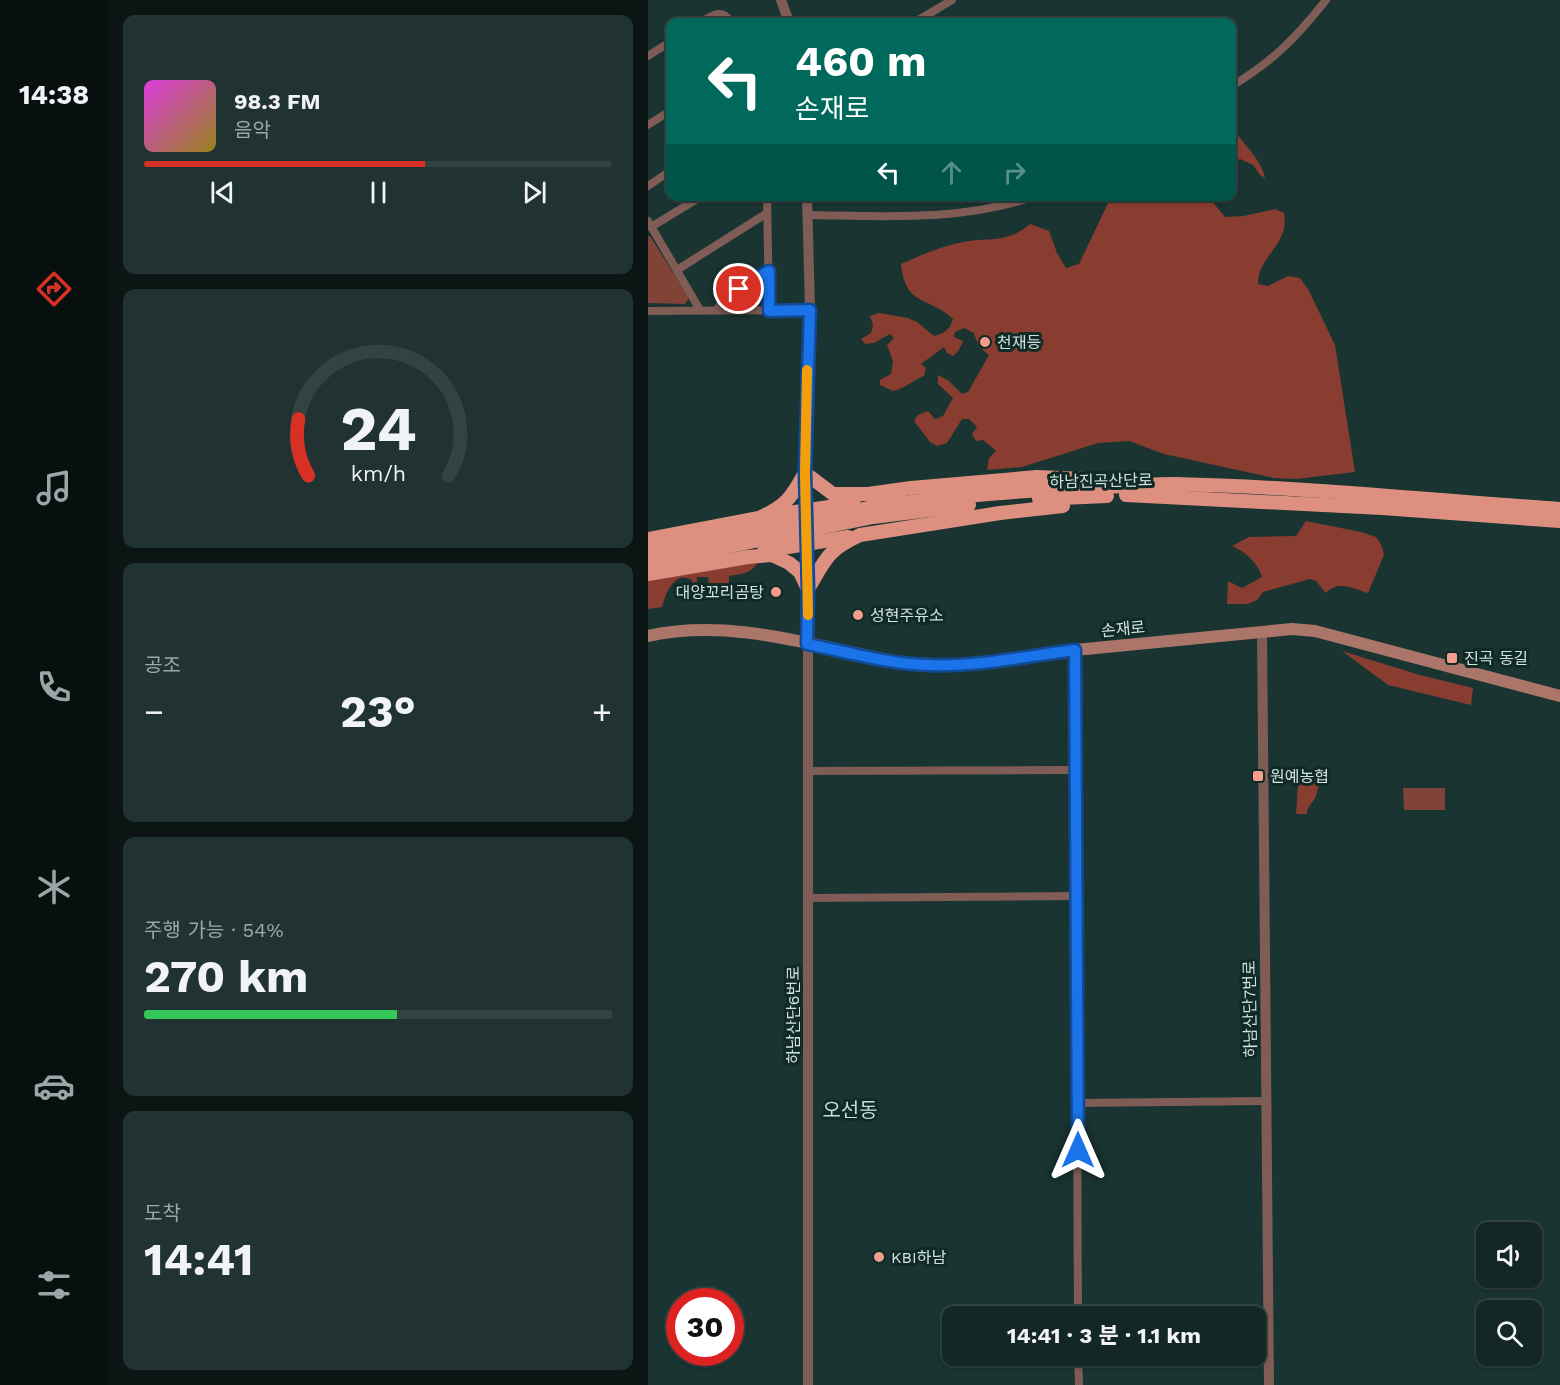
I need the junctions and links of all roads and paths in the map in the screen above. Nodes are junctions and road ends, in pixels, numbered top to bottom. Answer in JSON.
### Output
{"nodes":[{"id":1,"x":781,"y":0,"type":"edge"},
{"id":2,"x":952,"y":0,"type":"edge"},
{"id":3,"x":1326,"y":0,"type":"edge"},
{"id":4,"x":708,"y":18,"type":"edge"},
{"id":5,"x":729,"y":18,"type":"edge"},
{"id":6,"x":788,"y":18,"type":"edge"},
{"id":7,"x":922,"y":18,"type":"edge"},
{"id":8,"x":666,"y":45,"type":"edge"},
{"id":9,"x":648,"y":56,"type":"edge"},
{"id":10,"x":1236,"y":83,"type":"edge"},
{"id":11,"x":666,"y":114,"type":"edge"},
{"id":12,"x":648,"y":125,"type":"edge"},
{"id":13,"x":666,"y":174,"type":"edge"},
{"id":14,"x":648,"y":186,"type":"edge"},
{"id":15,"x":693,"y":201,"type":"edge"},
{"id":16,"x":767,"y":201,"type":"edge"},
{"id":17,"x":807,"y":201,"type":"edge"},
{"id":18,"x":1017,"y":201,"type":"edge"},
{"id":19,"x":767,"y":213,"type":"junction"},
{"id":20,"x":807,"y":215,"type":"junction"},
{"id":21,"x":650,"y":224,"type":"edge"},
{"id":22,"x":677,"y":270,"type":"junction"},
{"id":23,"x":769,"y":271,"type":"junction"},
{"id":24,"x":700,"y":310,"type":"junction"},
{"id":25,"x":717,"y":310,"type":"junction"},
{"id":26,"x":810,"y":310,"type":"junction"},
{"id":27,"x":648,"y":311,"type":"edge"},
{"id":28,"x":769,"y":311,"type":"junction"},
{"id":29,"x":805,"y":473,"type":"junction"},
{"id":30,"x":1174,"y":490,"type":"junction"},
{"id":31,"x":871,"y":506,"type":"junction"},
{"id":32,"x":806,"y":510,"type":"junction"},
{"id":33,"x":1557,"y":515,"type":"edge"},
{"id":34,"x":756,"y":530,"type":"junction"},
{"id":35,"x":860,"y":535,"type":"junction"},
{"id":36,"x":648,"y":539,"type":"edge"},
{"id":37,"x":806,"y":545,"type":"junction"},
{"id":38,"x":648,"y":553,"type":"edge"},
{"id":39,"x":747,"y":556,"type":"junction"},
{"id":40,"x":648,"y":563,"type":"edge"},
{"id":41,"x":648,"y":574,"type":"edge"},
{"id":42,"x":808,"y":590,"type":"junction"},
{"id":43,"x":1262,"y":633,"type":"junction"},
{"id":44,"x":648,"y":636,"type":"edge"},
{"id":45,"x":807,"y":644,"type":"junction"},
{"id":46,"x":1075,"y":650,"type":"junction"},
{"id":47,"x":1560,"y":696,"type":"edge"},
{"id":48,"x":1077,"y":770,"type":"junction"},
{"id":49,"x":807,"y":771,"type":"junction"},
{"id":50,"x":1077,"y":896,"type":"junction"},
{"id":51,"x":807,"y":898,"type":"junction"},
{"id":52,"x":1266,"y":1101,"type":"junction"},
{"id":53,"x":1077,"y":1103,"type":"junction"},
{"id":54,"x":1078,"y":1306,"type":"edge"},
{"id":55,"x":1078,"y":1366,"type":"edge"},
{"id":56,"x":808,"y":1385,"type":"edge"},
{"id":57,"x":1078,"y":1385,"type":"edge"},
{"id":58,"x":1269,"y":1385,"type":"edge"}],
"edges":[{"from":1,"to":6,"type":"street"},
{"from":2,"to":7,"type":"street"},
{"from":3,"to":10,"type":"street"},
{"from":4,"to":5,"type":"street"},
{"from":8,"to":9,"type":"street"},
{"from":11,"to":12,"type":"street"},
{"from":13,"to":14,"type":"street"},
{"from":15,"to":21,"type":"street"},
{"from":16,"to":19,"type":"street"},
{"from":17,"to":20,"type":"street","name":"하남산단6번로"},
{"from":18,"to":20,"type":"street"},
{"from":19,"to":22,"type":"street"},
{"from":19,"to":23,"type":"street"},
{"from":20,"to":26,"type":"street","name":"하남산단6번로"},
{"from":21,"to":22,"type":"street"},
{"from":22,"to":24,"type":"street"},
{"from":23,"to":25,"type":"street"},
{"from":23,"to":28,"type":"street"},
{"from":24,"to":25,"type":"street"},
{"from":24,"to":27,"type":"street"},
{"from":25,"to":28,"type":"street"},
{"from":26,"to":28,"type":"street"},
{"from":26,"to":29,"type":"street","name":"하남산단6번로"},
{"from":29,"to":31,"type":"highway"},
{"from":29,"to":32,"type":"street","name":"하남산단6번로"},
{"from":29,"to":34,"type":"highway"},
{"from":30,"to":31,"type":"highway","name":"하남진곡산단로"},
{"from":30,"to":33,"type":"highway","name":"하남진곡산단로"},
{"from":30,"to":35,"type":"highway"},
{"from":31,"to":32,"type":"highway"},
{"from":31,"to":34,"type":"highway","name":"하남진곡산단로","bridge":true},
{"from":32,"to":34,"type":"highway"},
{"from":32,"to":37,"type":"street","name":"하남산단6번로"},
{"from":34,"to":36,"type":"highway"},
{"from":34,"to":38,"type":"highway","name":"하남진곡산단로"},
{"from":34,"to":40,"type":"highway","name":"하남진곡산단로"},
{"from":35,"to":37,"type":"highway"},
{"from":35,"to":42,"type":"highway"},
{"from":37,"to":39,"type":"highway"},
{"from":37,"to":42,"type":"street","name":"하남산단6번로"},
{"from":39,"to":41,"type":"highway"},
{"from":39,"to":42,"type":"highway"},
{"from":42,"to":45,"type":"street","name":"하남산단6번로"},
{"from":43,"to":46,"type":"main road","name":"손재로"},
{"from":43,"to":47,"type":"main road","name":"손재로"},
{"from":43,"to":52,"type":"street","name":"하남산단7번로"},
{"from":44,"to":45,"type":"main road","name":"손재로"},
{"from":45,"to":46,"type":"main road","name":"손재로"},
{"from":45,"to":49,"type":"street","name":"하남산단6번로"},
{"from":46,"to":48,"type":"street"},
{"from":48,"to":49,"type":"street"},
{"from":48,"to":50,"type":"street"},
{"from":49,"to":51,"type":"street","name":"하남산단6번로"},
{"from":50,"to":51,"type":"street"},
{"from":50,"to":53,"type":"street"},
{"from":51,"to":56,"type":"street","name":"하남산단6번로"},
{"from":52,"to":53,"type":"street"},
{"from":52,"to":58,"type":"street","name":"하남산단7번로"},
{"from":53,"to":54,"type":"street"},
{"from":55,"to":57,"type":"street"}]}
